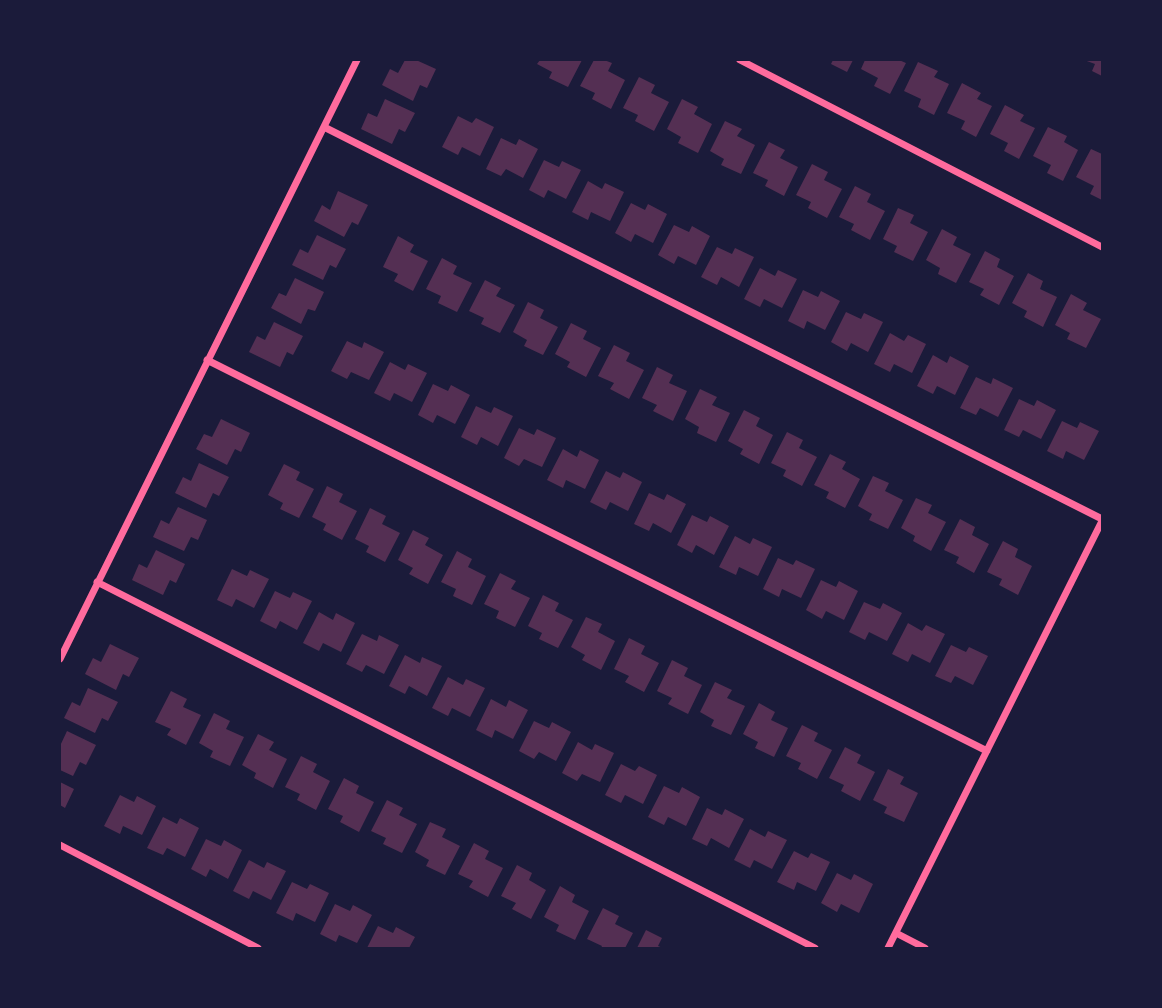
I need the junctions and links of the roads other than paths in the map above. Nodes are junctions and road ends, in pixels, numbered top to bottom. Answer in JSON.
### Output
{"nodes":[{"id":1,"x":357,"y":60,"type":"edge"},
{"id":2,"x":740,"y":60,"type":"edge"},
{"id":3,"x":324,"y":127,"type":"junction"},
{"id":4,"x":1102,"y":247,"type":"edge"},
{"id":5,"x":207,"y":360,"type":"junction"},
{"id":6,"x":1102,"y":519,"type":"edge"},
{"id":7,"x":97,"y":582,"type":"junction"},
{"id":8,"x":60,"y":659,"type":"edge"},
{"id":9,"x":987,"y":751,"type":"junction"},
{"id":10,"x":60,"y":845,"type":"edge"},
{"id":11,"x":895,"y":933,"type":"junction"},
{"id":12,"x":258,"y":948,"type":"edge"},
{"id":13,"x":815,"y":948,"type":"edge"},
{"id":14,"x":888,"y":948,"type":"edge"},
{"id":15,"x":925,"y":948,"type":"edge"}],
"edges":[{"from":1,"to":3,"type":"street"},
{"from":2,"to":4,"type":"street"},
{"from":3,"to":5,"type":"street"},
{"from":3,"to":6,"type":"street"},
{"from":5,"to":7,"type":"street"},
{"from":5,"to":9,"type":"street"},
{"from":6,"to":9,"type":"street"},
{"from":7,"to":8,"type":"street"},
{"from":7,"to":13,"type":"street"},
{"from":9,"to":11,"type":"street"},
{"from":10,"to":12,"type":"street"},
{"from":11,"to":14,"type":"street"},
{"from":11,"to":15,"type":"street"}]}
